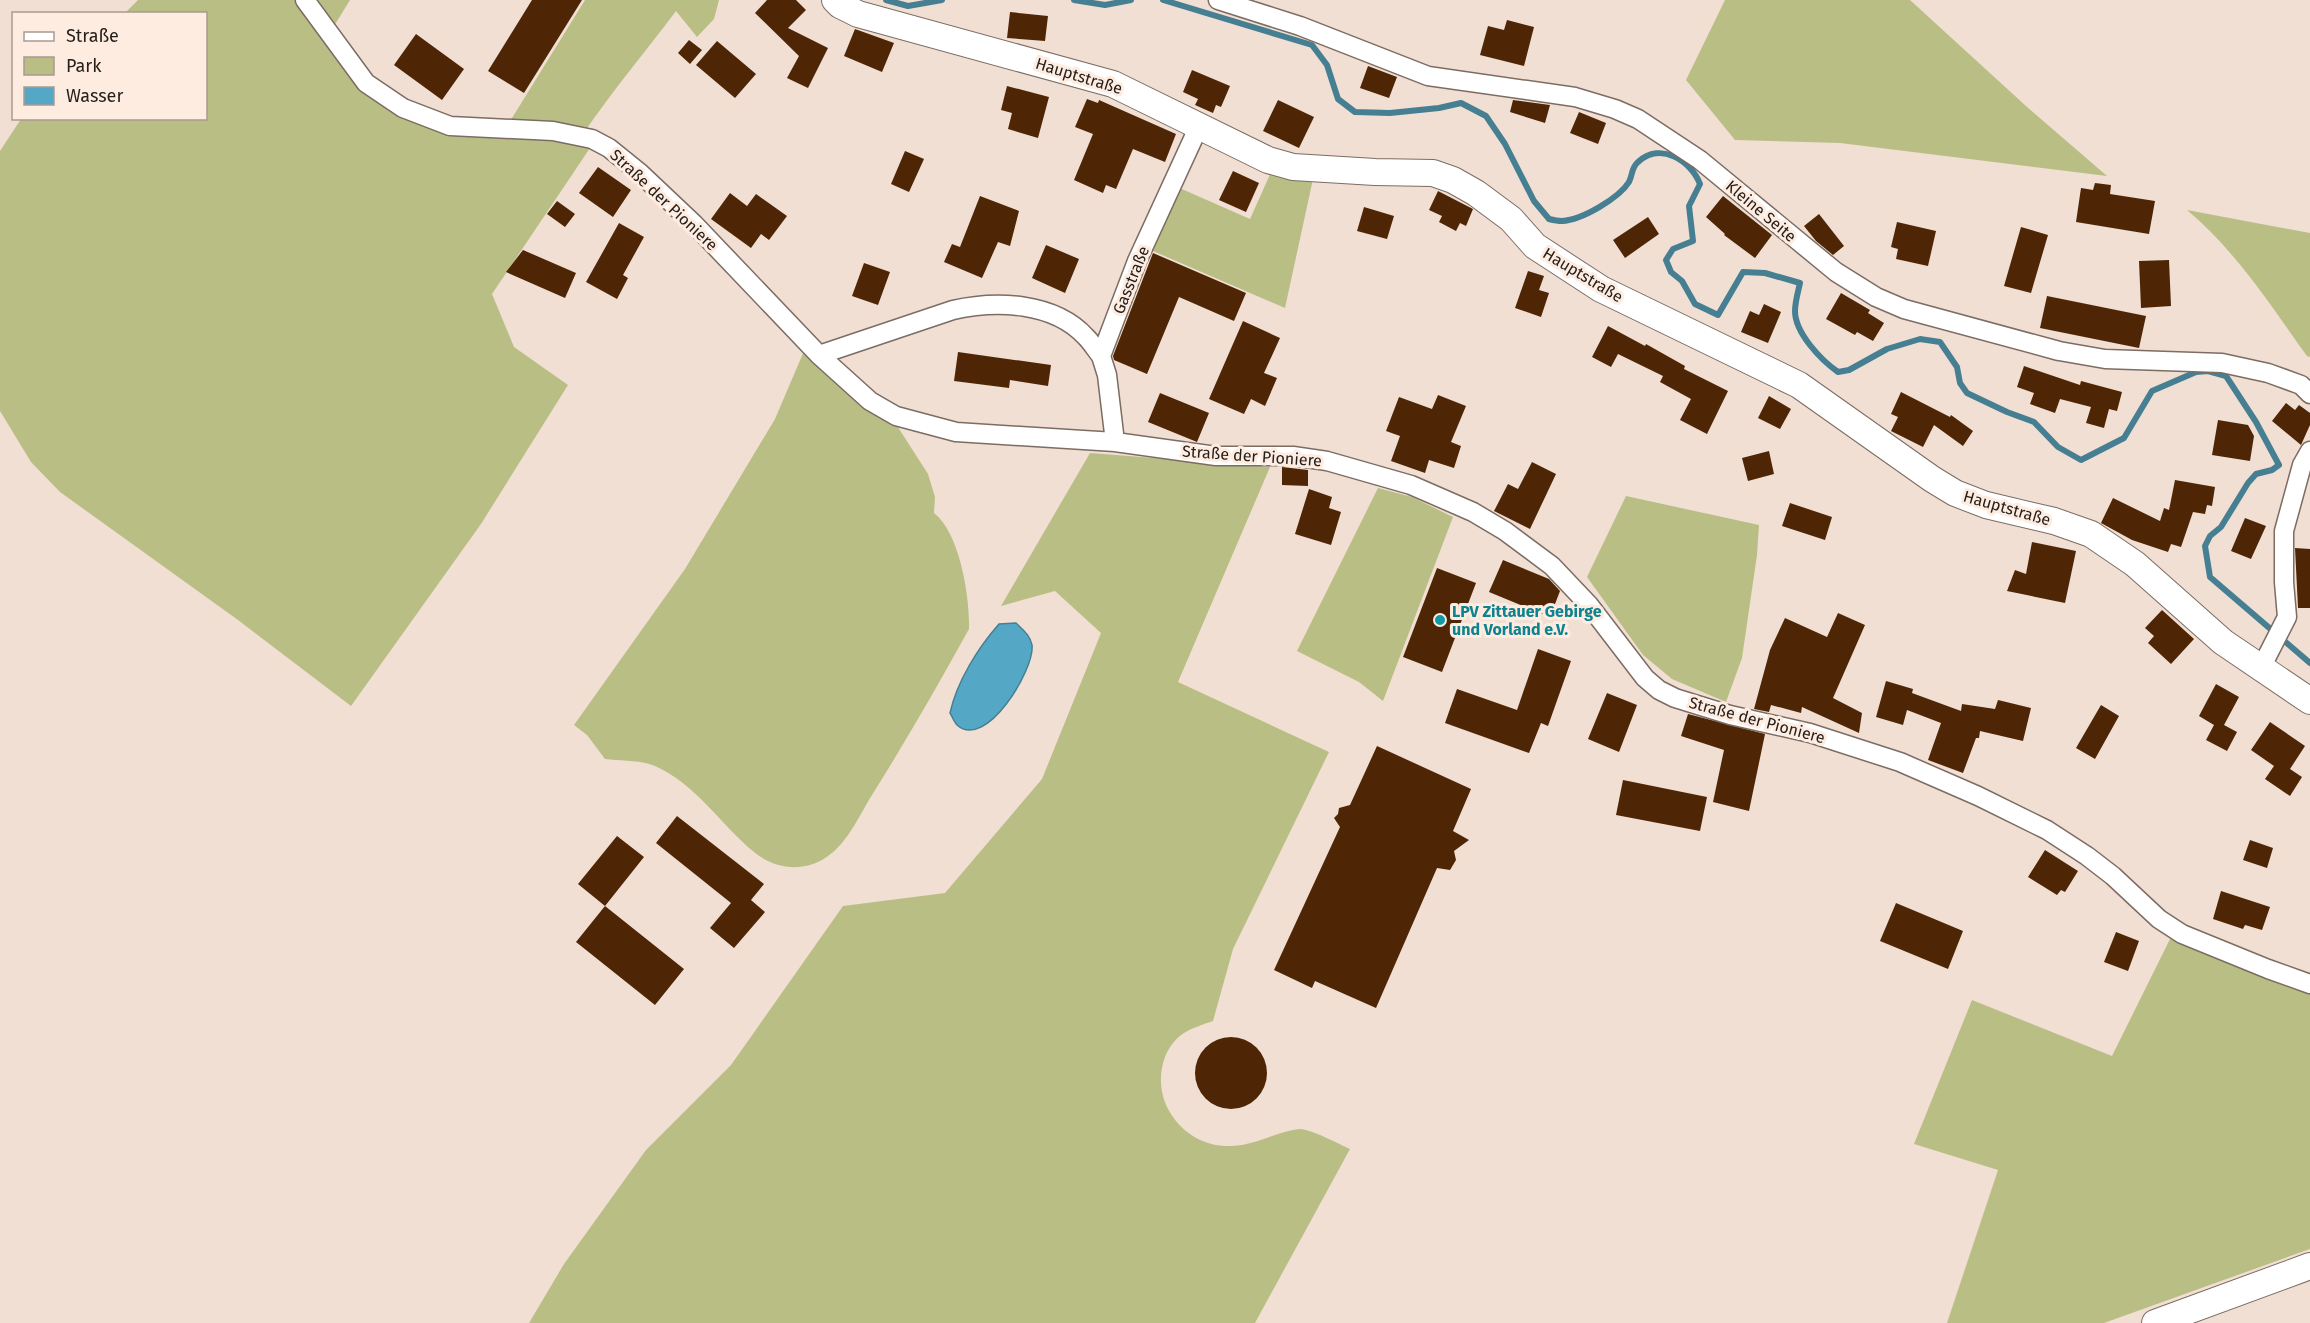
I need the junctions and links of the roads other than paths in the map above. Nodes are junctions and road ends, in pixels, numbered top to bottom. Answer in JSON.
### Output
{"nodes":[{"id":1,"x":305,"y":0,"type":"edge"},
{"id":2,"x":835,"y":0,"type":"edge"},
{"id":3,"x":1218,"y":0,"type":"edge"},
{"id":4,"x":1199,"y":126,"type":"junction"},
{"id":5,"x":819,"y":356,"type":"junction"},
{"id":6,"x":1101,"y":356,"type":"junction"},
{"id":7,"x":2310,"y":394,"type":"edge"},
{"id":8,"x":1114,"y":442,"type":"junction"},
{"id":9,"x":2310,"y":451,"type":"edge"},
{"id":10,"x":2265,"y":660,"type":"junction"},
{"id":11,"x":2310,"y":700,"type":"edge"},
{"id":12,"x":2310,"y":984,"type":"edge"},
{"id":13,"x":2310,"y":1266,"type":"edge"},
{"id":14,"x":2155,"y":1323,"type":"edge"}],
"edges":[{"from":1,"to":5,"type":"street","name":"Straße der Pioniere"},
{"from":2,"to":4,"type":"street","name":"Hauptstraße"},
{"from":3,"to":7,"type":"street","name":"Kleine Seite"},
{"from":4,"to":6,"type":"street","name":"Gasstraße"},
{"from":4,"to":10,"type":"street","name":"Hauptstraße"},
{"from":5,"to":6,"type":"street"},
{"from":5,"to":8,"type":"street","name":"Straße der Pioniere"},
{"from":6,"to":8,"type":"street"},
{"from":8,"to":12,"type":"street","name":"Straße der Pioniere"},
{"from":9,"to":10,"type":"street"},
{"from":10,"to":11,"type":"street","name":"Hauptstraße"},
{"from":13,"to":14,"type":"street"}]}
